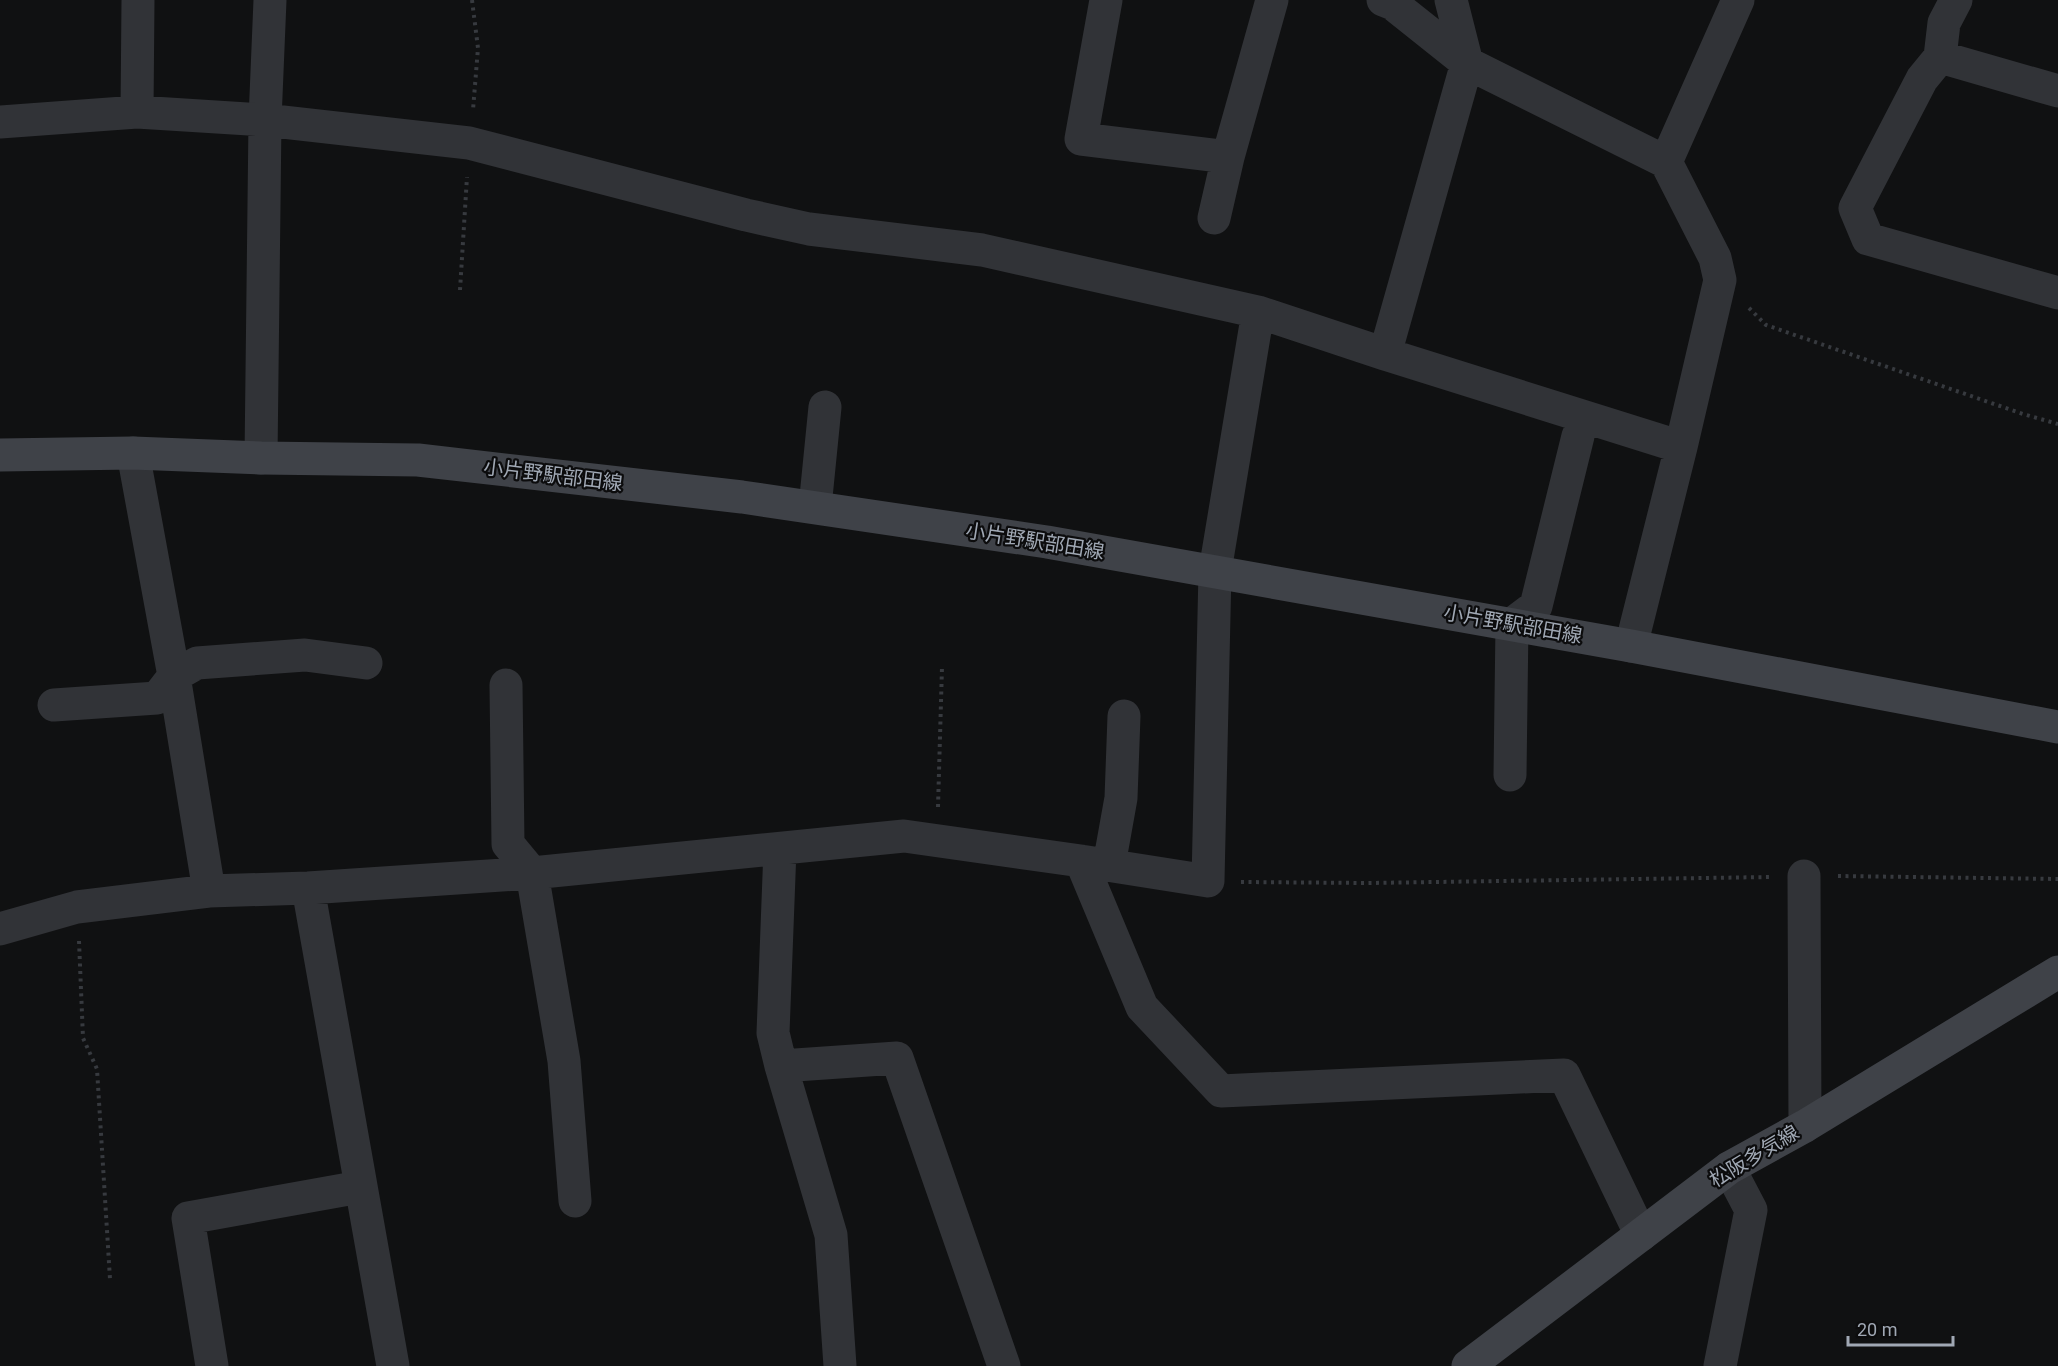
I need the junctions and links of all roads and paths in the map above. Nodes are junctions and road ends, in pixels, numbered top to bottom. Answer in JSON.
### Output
{"nodes":[{"id":1,"x":138,"y":0,"type":"edge"},
{"id":2,"x":270,"y":0,"type":"edge"},
{"id":3,"x":1106,"y":0,"type":"edge"},
{"id":4,"x":1272,"y":0,"type":"edge"},
{"id":5,"x":1383,"y":0,"type":"edge"},
{"id":6,"x":1451,"y":0,"type":"edge"},
{"id":7,"x":1738,"y":0,"type":"edge"},
{"id":8,"x":1956,"y":0,"type":"edge"},
{"id":9,"x":1940,"y":57,"type":"junction"},
{"id":10,"x":1467,"y":63,"type":"junction"},
{"id":11,"x":2058,"y":91,"type":"edge"},
{"id":12,"x":137,"y":112,"type":"junction"},
{"id":13,"x":265,"y":120,"type":"junction"},
{"id":14,"x":0,"y":122,"type":"edge"},
{"id":15,"x":1228,"y":157,"type":"junction"},
{"id":16,"x":1666,"y":162,"type":"junction"},
{"id":17,"x":1214,"y":218,"type":"dead end"},
{"id":18,"x":1720,"y":280,"type":"junction"},
{"id":19,"x":2058,"y":293,"type":"edge"},
{"id":20,"x":1258,"y":312,"type":"junction"},
{"id":21,"x":1385,"y":354,"type":"junction"},
{"id":22,"x":825,"y":407,"type":"dead end"},
{"id":23,"x":2058,"y":424,"type":"edge"},
{"id":24,"x":1578,"y":436,"type":"dead end"},
{"id":25,"x":1682,"y":447,"type":"junction"},
{"id":26,"x":133,"y":453,"type":"junction"},
{"id":27,"x":0,"y":455,"type":"edge"},
{"id":28,"x":261,"y":458,"type":"junction"},
{"id":29,"x":814,"y":507,"type":"junction"},
{"id":30,"x":1215,"y":571,"type":"junction"},
{"id":31,"x":1512,"y":624,"type":"junction"},
{"id":32,"x":1631,"y":646,"type":"junction"},
{"id":33,"x":366,"y":663,"type":"dead end"},
{"id":34,"x":942,"y":667,"type":"dead end"},
{"id":35,"x":174,"y":676,"type":"junction"},
{"id":36,"x":506,"y":685,"type":"dead end"},
{"id":37,"x":54,"y":705,"type":"dead end"},
{"id":38,"x":1124,"y":716,"type":"dead end"},
{"id":39,"x":2058,"y":727,"type":"edge"},
{"id":40,"x":1510,"y":775,"type":"dead end"},
{"id":41,"x":937,"y":841,"type":"junction"},
{"id":42,"x":780,"y":849,"type":"junction"},
{"id":43,"x":1095,"y":863,"type":"junction"},
{"id":44,"x":532,"y":873,"type":"junction"},
{"id":45,"x":1803,"y":876,"type":"junction"},
{"id":46,"x":2058,"y":879,"type":"edge"},
{"id":47,"x":1208,"y":881,"type":"junction"},
{"id":48,"x":308,"y":888,"type":"junction"},
{"id":49,"x":209,"y":891,"type":"junction"},
{"id":50,"x":77,"y":907,"type":"junction"},
{"id":51,"x":0,"y":929,"type":"edge"},
{"id":52,"x":2058,"y":972,"type":"edge"},
{"id":53,"x":781,"y":1066,"type":"junction"},
{"id":54,"x":1804,"y":1126,"type":"junction"},
{"id":55,"x":1729,"y":1168,"type":"junction"},
{"id":56,"x":360,"y":1187,"type":"junction"},
{"id":57,"x":575,"y":1201,"type":"dead end"},
{"id":58,"x":1641,"y":1235,"type":"junction"},
{"id":59,"x":110,"y":1279,"type":"dead end"},
{"id":60,"x":212,"y":1366,"type":"edge"},
{"id":61,"x":393,"y":1366,"type":"edge"},
{"id":62,"x":840,"y":1366,"type":"edge"},
{"id":63,"x":1004,"y":1366,"type":"edge"},
{"id":64,"x":1467,"y":1366,"type":"edge"},
{"id":65,"x":1720,"y":1366,"type":"edge"}],
"edges":[{"from":1,"to":12,"type":"street"},
{"from":2,"to":13,"type":"street"},
{"from":3,"to":15,"type":"street"},
{"from":4,"to":15,"type":"street"},
{"from":5,"to":10,"type":"street"},
{"from":6,"to":10,"type":"street"},
{"from":7,"to":16,"type":"street"},
{"from":8,"to":9,"type":"street"},
{"from":9,"to":11,"type":"street"},
{"from":9,"to":19,"type":"street"},
{"from":10,"to":16,"type":"street"},
{"from":10,"to":21,"type":"street"},
{"from":12,"to":13,"type":"street"},
{"from":12,"to":14,"type":"street"},
{"from":13,"to":20,"type":"street"},
{"from":13,"to":28,"type":"street"},
{"from":15,"to":17,"type":"street"},
{"from":16,"to":18,"type":"street"},
{"from":18,"to":23,"type":"path"},
{"from":18,"to":25,"type":"street"},
{"from":20,"to":21,"type":"street"},
{"from":20,"to":30,"type":"street"},
{"from":21,"to":25,"type":"street"},
{"from":22,"to":29,"type":"street"},
{"from":24,"to":31,"type":"street"},
{"from":25,"to":32,"type":"street"},
{"from":26,"to":27,"type":"main road","name":"小片野駅部田線"},
{"from":26,"to":28,"type":"main road","name":"小片野駅部田線"},
{"from":26,"to":35,"type":"street"},
{"from":28,"to":29,"type":"main road","name":"小片野駅部田線"},
{"from":29,"to":30,"type":"main road","name":"小片野駅部田線"},
{"from":30,"to":31,"type":"main road","name":"小片野駅部田線"},
{"from":30,"to":47,"type":"street"},
{"from":31,"to":32,"type":"main road","name":"小片野駅部田線"},
{"from":31,"to":40,"type":"street"},
{"from":32,"to":39,"type":"main road","name":"小片野駅部田線"},
{"from":33,"to":35,"type":"street"},
{"from":34,"to":41,"type":"path"},
{"from":35,"to":37,"type":"street"},
{"from":35,"to":49,"type":"street"},
{"from":36,"to":44,"type":"street"},
{"from":38,"to":43,"type":"street"},
{"from":41,"to":42,"type":"street"},
{"from":41,"to":43,"type":"street"},
{"from":42,"to":44,"type":"street"},
{"from":42,"to":53,"type":"street"},
{"from":43,"to":47,"type":"street"},
{"from":43,"to":58,"type":"street"},
{"from":44,"to":48,"type":"street"},
{"from":44,"to":57,"type":"street"},
{"from":45,"to":46,"type":"path"},
{"from":45,"to":47,"type":"path"},
{"from":45,"to":54,"type":"street"},
{"from":48,"to":49,"type":"street"},
{"from":48,"to":56,"type":"street"},
{"from":49,"to":50,"type":"street"},
{"from":50,"to":51,"type":"street"},
{"from":50,"to":59,"type":"path"},
{"from":52,"to":54,"type":"main road","name":"松阪多気線"},
{"from":53,"to":62,"type":"street"},
{"from":53,"to":63,"type":"street"},
{"from":54,"to":55,"type":"main road","name":"松阪多気線"},
{"from":55,"to":58,"type":"main road","name":"松阪多気線"},
{"from":55,"to":65,"type":"street"},
{"from":56,"to":60,"type":"street"},
{"from":56,"to":61,"type":"street"},
{"from":58,"to":64,"type":"main road","name":"松阪多気線"}]}
